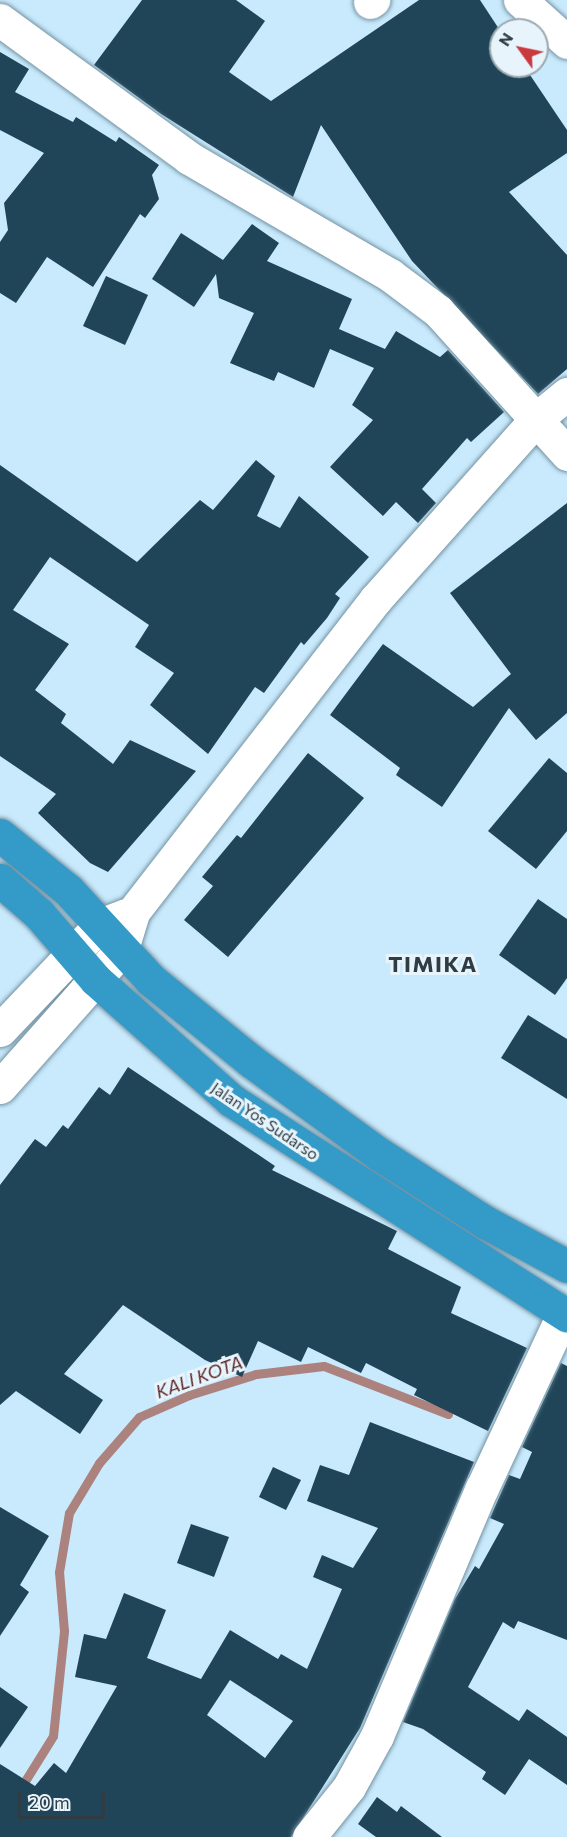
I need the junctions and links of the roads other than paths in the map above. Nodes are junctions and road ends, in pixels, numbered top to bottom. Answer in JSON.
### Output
{"nodes":[{"id":1,"x":520,"y":0,"type":"edge"},
{"id":2,"x":0,"y":20,"type":"edge"},
{"id":3,"x":567,"y":42,"type":"edge"},
{"id":4,"x":567,"y":394,"type":"edge"},
{"id":5,"x":536,"y":419,"type":"junction"},
{"id":6,"x":567,"y":454,"type":"edge"},
{"id":7,"x":0,"y":835,"type":"edge"},
{"id":8,"x":0,"y":880,"type":"edge"},
{"id":9,"x":133,"y":912,"type":"junction"},
{"id":10,"x":100,"y":925,"type":"junction"},
{"id":11,"x":122,"y":949,"type":"junction"},
{"id":12,"x":72,"y":953,"type":"junction"},
{"id":13,"x":96,"y":980,"type":"junction"},
{"id":14,"x":0,"y":1030,"type":"edge"},
{"id":15,"x":0,"y":1087,"type":"edge"},
{"id":16,"x":567,"y":1266,"type":"edge"},
{"id":17,"x":565,"y":1315,"type":"edge"},
{"id":18,"x":309,"y":1837,"type":"edge"}],
"edges":[{"from":1,"to":3,"type":"street"},
{"from":2,"to":5,"type":"street"},
{"from":4,"to":5,"type":"street"},
{"from":5,"to":6,"type":"street"},
{"from":5,"to":9,"type":"street"},
{"from":7,"to":10,"type":"highway"},
{"from":8,"to":12,"type":"highway","name":"Jalan Yos Sudarso"},
{"from":9,"to":10,"type":"street"},
{"from":9,"to":11,"type":"street"},
{"from":10,"to":11,"type":"highway"},
{"from":10,"to":12,"type":"street"},
{"from":11,"to":13,"type":"street"},
{"from":11,"to":16,"type":"highway"},
{"from":12,"to":13,"type":"highway","name":"Jalan Yos Sudarso"},
{"from":12,"to":14,"type":"street"},
{"from":13,"to":15,"type":"street"},
{"from":13,"to":17,"type":"highway","name":"Jalan Yos Sudarso"},
{"from":17,"to":18,"type":"street"}]}
